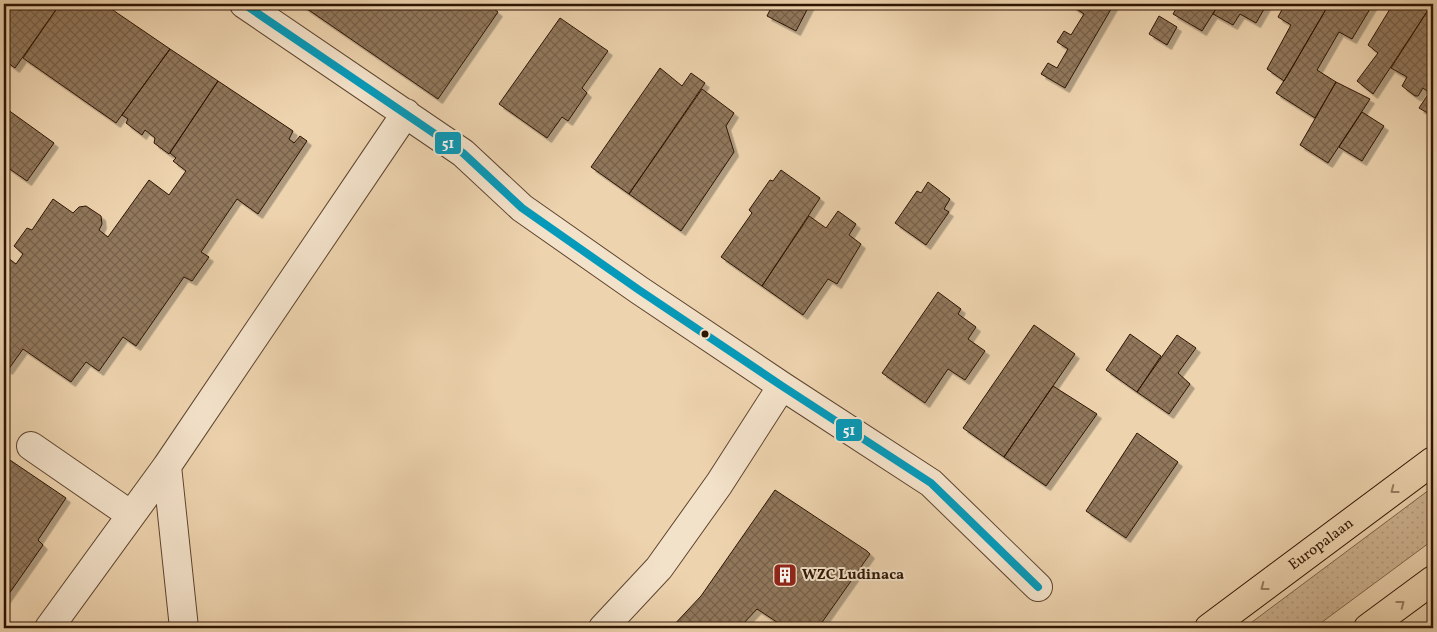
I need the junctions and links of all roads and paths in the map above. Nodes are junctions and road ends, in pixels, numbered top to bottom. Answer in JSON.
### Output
{"nodes":[{"id":1,"x":244,"y":4,"type":"edge"},
{"id":2,"x":406,"y":113,"type":"junction"},
{"id":3,"x":782,"y":386,"type":"junction"},
{"id":4,"x":31,"y":446,"type":"dead end"},
{"id":5,"x":1433,"y":460,"type":"edge"},
{"id":6,"x":167,"y":466,"type":"junction"},
{"id":7,"x":131,"y":515,"type":"junction"},
{"id":8,"x":1433,"y":580,"type":"edge"},
{"id":9,"x":1038,"y":587,"type":"dead end"},
{"id":10,"x":49,"y":628,"type":"edge"},
{"id":11,"x":184,"y":628,"type":"edge"},
{"id":12,"x":603,"y":628,"type":"edge"},
{"id":13,"x":1209,"y":628,"type":"edge"},
{"id":14,"x":1368,"y":628,"type":"edge"}],
"edges":[{"from":1,"to":2,"type":"street"},
{"from":2,"to":3,"type":"street"},
{"from":2,"to":6,"type":"street"},
{"from":3,"to":9,"type":"street"},
{"from":3,"to":12,"type":"street"},
{"from":4,"to":7,"type":"street"},
{"from":5,"to":13,"type":"main road","name":"Europalaan","one_way":true},
{"from":6,"to":7,"type":"street"},
{"from":6,"to":11,"type":"street"},
{"from":7,"to":10,"type":"street"},
{"from":14,"to":8,"type":"main road","one_way":true}]}
